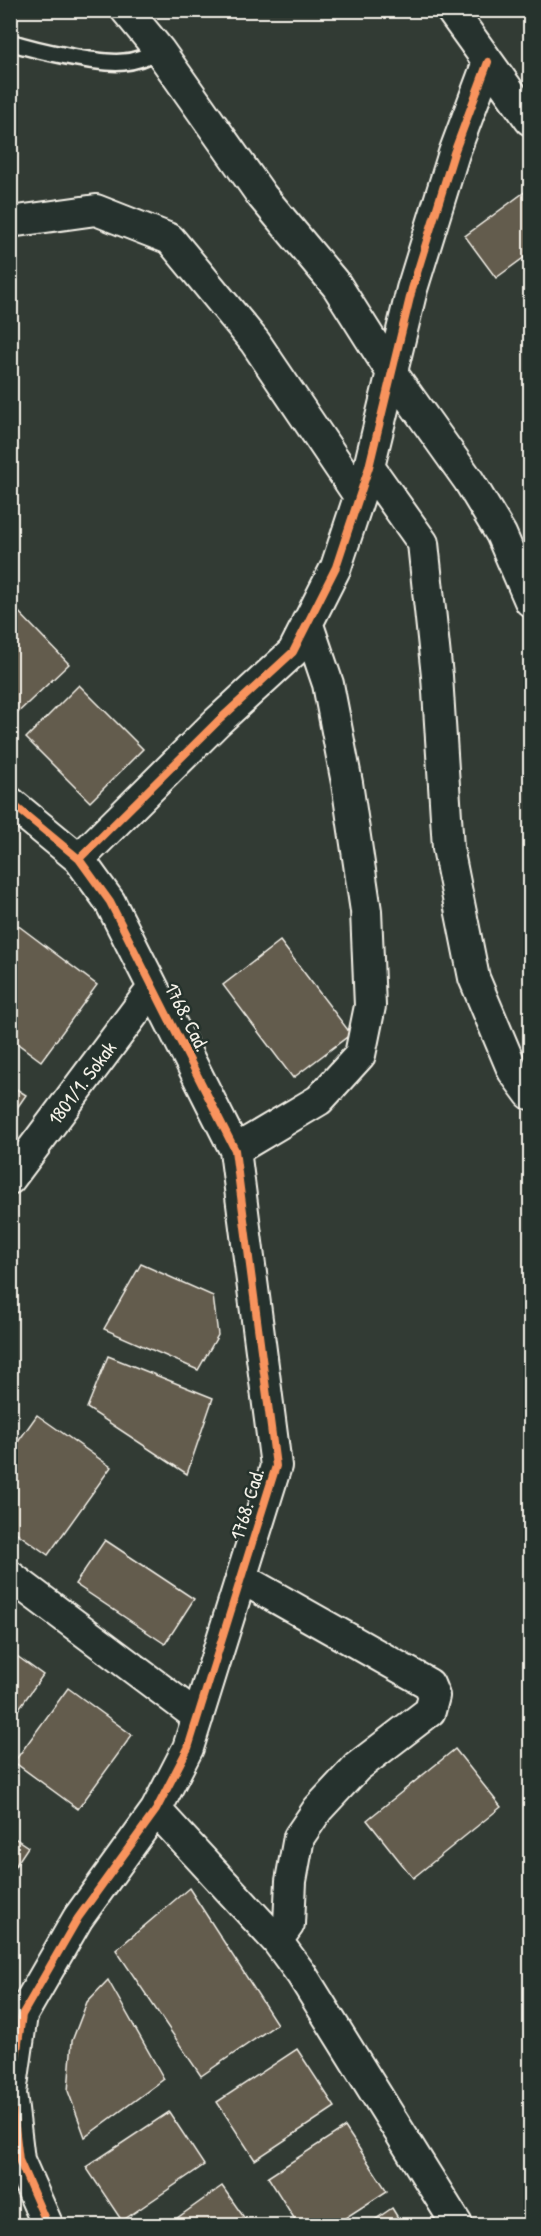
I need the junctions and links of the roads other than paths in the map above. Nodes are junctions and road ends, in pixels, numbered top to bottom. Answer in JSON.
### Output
{"nodes":[{"id":1,"x":126,"y":10,"type":"edge"},
{"id":2,"x":451,"y":10,"type":"edge"},
{"id":3,"x":10,"y":42,"type":"edge"},
{"id":4,"x":159,"y":50,"type":"junction"},
{"id":5,"x":488,"y":62,"type":"junction"},
{"id":6,"x":531,"y":120,"type":"edge"},
{"id":7,"x":10,"y":222,"type":"edge"},
{"id":8,"x":392,"y":373,"type":"junction"},
{"id":9,"x":369,"y":467,"type":"junction"},
{"id":10,"x":359,"y":496,"type":"junction"},
{"id":11,"x":531,"y":601,"type":"edge"},
{"id":12,"x":307,"y":622,"type":"junction"},
{"id":13,"x":10,"y":802,"type":"edge"},
{"id":14,"x":79,"y":859,"type":"junction"},
{"id":15,"x":153,"y":988,"type":"junction"},
{"id":16,"x":531,"y":1094,"type":"edge"},
{"id":17,"x":235,"y":1150,"type":"junction"},
{"id":18,"x":10,"y":1179,"type":"edge"},
{"id":19,"x":10,"y":1576,"type":"edge"},
{"id":20,"x":241,"y":1578,"type":"junction"},
{"id":21,"x":198,"y":1717,"type":"junction"},
{"id":22,"x":156,"y":1810,"type":"junction"},
{"id":23,"x":277,"y":1941,"type":"junction"},
{"id":24,"x":16,"y":2012,"type":"edge"},
{"id":25,"x":48,"y":2226,"type":"edge"},
{"id":26,"x":458,"y":2226,"type":"edge"}],
"edges":[{"from":1,"to":4,"type":"street"},
{"from":2,"to":5,"type":"street"},
{"from":3,"to":4,"type":"lane"},
{"from":4,"to":8,"type":"street"},
{"from":5,"to":6,"type":"street"},
{"from":5,"to":8,"type":"street"},
{"from":7,"to":10,"type":"street"},
{"from":8,"to":9,"type":"street"},
{"from":8,"to":11,"type":"street"},
{"from":9,"to":10,"type":"street"},
{"from":9,"to":16,"type":"street"},
{"from":10,"to":12,"type":"street"},
{"from":12,"to":14,"type":"street"},
{"from":12,"to":17,"type":"street"},
{"from":13,"to":14,"type":"street","name":"1768. Cad."},
{"from":14,"to":15,"type":"street","name":"1768. Cad."},
{"from":15,"to":17,"type":"street","name":"1768. Cad."},
{"from":15,"to":18,"type":"street","name":"1801/1. Sokak"},
{"from":17,"to":20,"type":"street","name":"1768. Cad."},
{"from":19,"to":21,"type":"street"},
{"from":20,"to":21,"type":"street","name":"1768. Cad."},
{"from":20,"to":23,"type":"street"},
{"from":21,"to":22,"type":"street","name":"1768. Cad."},
{"from":22,"to":23,"type":"street"},
{"from":22,"to":24,"type":"street","name":"1768. Cad."},
{"from":23,"to":26,"type":"street"},
{"from":24,"to":25,"type":"street","name":"1768. Cad."}]}
